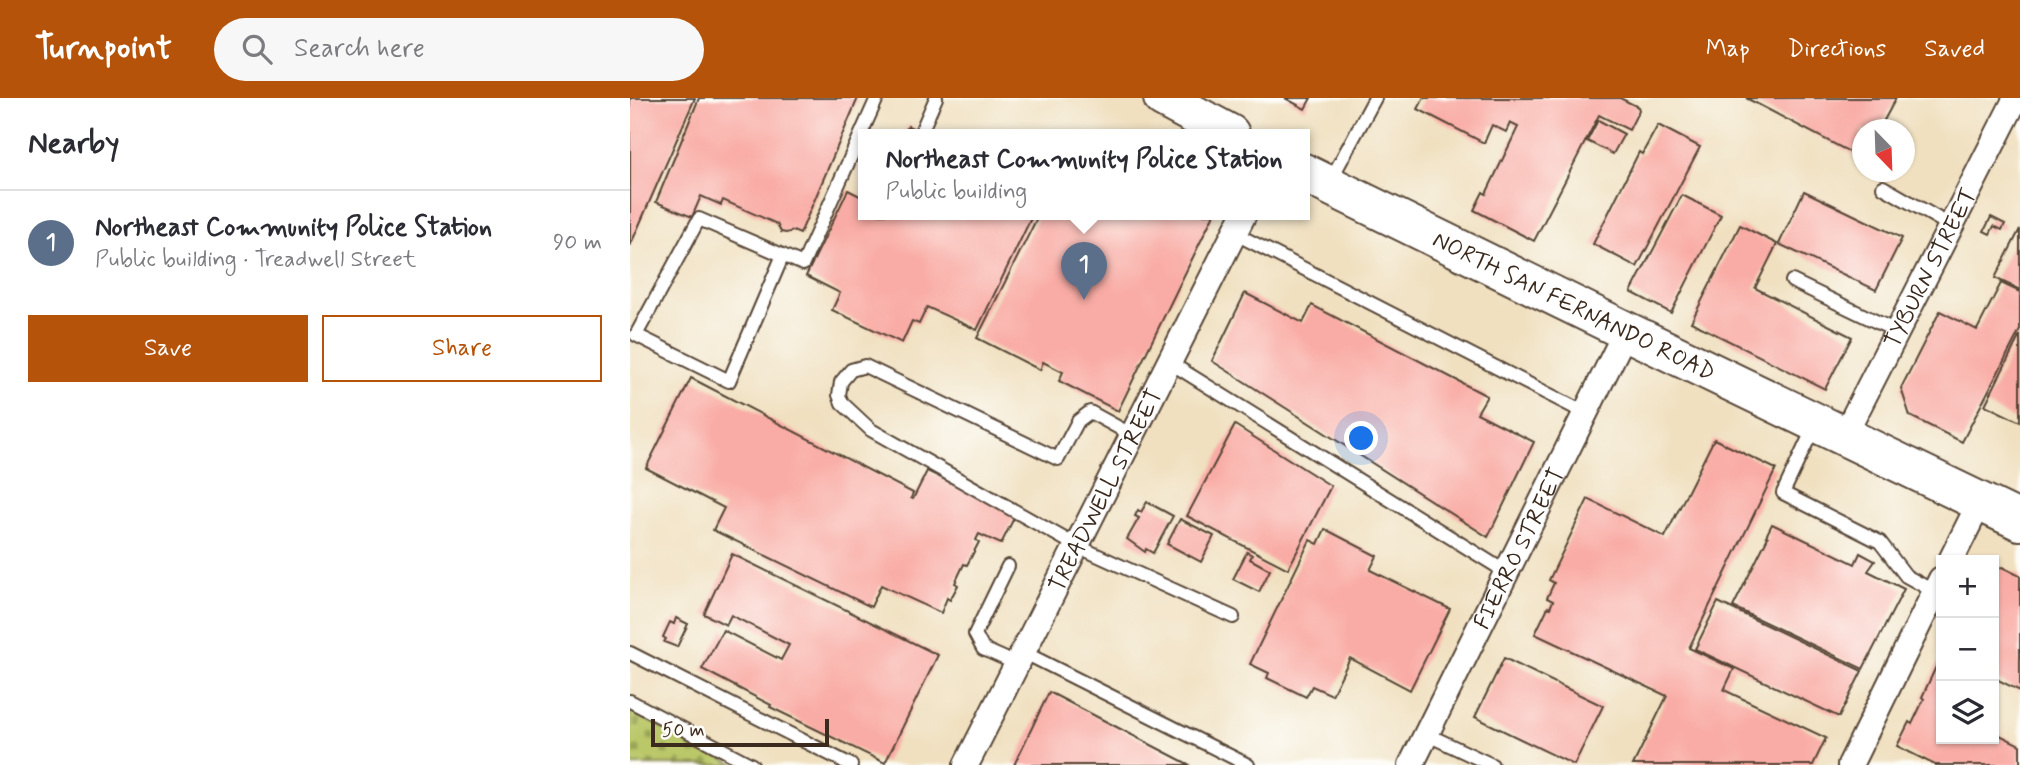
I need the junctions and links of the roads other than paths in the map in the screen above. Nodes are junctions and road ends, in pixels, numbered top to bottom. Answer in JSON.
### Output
{"nodes":[{"id":1,"x":877,"y":98,"type":"edge"},
{"id":2,"x":936,"y":98,"type":"edge"},
{"id":3,"x":1163,"y":98,"type":"edge"},
{"id":4,"x":1375,"y":98,"type":"edge"},
{"id":5,"x":2016,"y":98,"type":"edge"},
{"id":6,"x":863,"y":129,"type":"edge"},
{"id":7,"x":922,"y":129,"type":"edge"},
{"id":8,"x":1221,"y":129,"type":"edge"},
{"id":9,"x":858,"y":141,"type":"edge"},
{"id":10,"x":1316,"y":179,"type":"edge"},
{"id":11,"x":1883,"y":187,"type":"dead end"},
{"id":12,"x":1239,"y":224,"type":"edge"},
{"id":13,"x":1951,"y":226,"type":"junction"},
{"id":14,"x":783,"y":255,"type":"junction"},
{"id":15,"x":1792,"y":281,"type":"dead end"},
{"id":16,"x":1626,"y":331,"type":"junction"},
{"id":17,"x":1898,"y":332,"type":"junction"},
{"id":18,"x":1169,"y":362,"type":"junction"},
{"id":19,"x":1585,"y":413,"type":"junction"},
{"id":20,"x":1830,"y":430,"type":"junction"},
{"id":21,"x":1132,"y":435,"type":"junction"},
{"id":22,"x":1980,"y":502,"type":"junction"},
{"id":23,"x":2020,"y":521,"type":"edge"},
{"id":24,"x":1077,"y":546,"type":"junction"},
{"id":25,"x":1954,"y":555,"type":"edge"},
{"id":26,"x":1008,"y":566,"type":"dead end"},
{"id":27,"x":1506,"y":572,"type":"junction"},
{"id":28,"x":1936,"y":585,"type":"edge"},
{"id":29,"x":1936,"y":590,"type":"edge"},
{"id":30,"x":1233,"y":617,"type":"dead end"},
{"id":31,"x":630,"y":653,"type":"edge"},
{"id":32,"x":1020,"y":658,"type":"junction"},
{"id":33,"x":630,"y":701,"type":"edge"},
{"id":34,"x":1426,"y":734,"type":"junction"},
{"id":35,"x":752,"y":765,"type":"edge"},
{"id":36,"x":851,"y":765,"type":"edge"},
{"id":37,"x":966,"y":765,"type":"edge"},
{"id":38,"x":1248,"y":765,"type":"edge"},
{"id":39,"x":1411,"y":765,"type":"edge"},
{"id":40,"x":1492,"y":765,"type":"edge"},
{"id":41,"x":1850,"y":765,"type":"edge"}],
"edges":[{"from":1,"to":6,"type":"lane"},
{"from":2,"to":7,"type":"lane"},
{"from":3,"to":8,"type":"main road"},
{"from":4,"to":10,"type":"lane"},
{"from":5,"to":13,"type":"street","name":"TYBURN STREET"},
{"from":9,"to":14,"type":"lane"},
{"from":10,"to":16,"type":"main road","name":"NORTH SAN FERNANDO ROAD"},
{"from":11,"to":13,"type":"lane"},
{"from":12,"to":18,"type":"street","name":"TREADWELL STREET"},
{"from":12,"to":19,"type":"lane"},
{"from":13,"to":17,"type":"street","name":"TYBURN STREET"},
{"from":14,"to":14,"type":"lane"},
{"from":15,"to":17,"type":"lane"},
{"from":16,"to":19,"type":"street","name":"FIERRO STREET"},
{"from":16,"to":20,"type":"main road","name":"NORTH SAN FERNANDO ROAD"},
{"from":17,"to":20,"type":"street","name":"TYBURN STREET"},
{"from":18,"to":21,"type":"street","name":"TREADWELL STREET"},
{"from":18,"to":27,"type":"lane"},
{"from":19,"to":27,"type":"street","name":"FIERRO STREET"},
{"from":20,"to":22,"type":"main road","name":"NORTH SAN FERNANDO ROAD"},
{"from":20,"to":28,"type":"lane"},
{"from":21,"to":24,"type":"street","name":"TREADWELL STREET"},
{"from":21,"to":24,"type":"lane"},
{"from":22,"to":23,"type":"main road","name":"NORTH SAN FERNANDO ROAD"},
{"from":22,"to":25,"type":"street"},
{"from":24,"to":30,"type":"lane"},
{"from":24,"to":32,"type":"street","name":"TREADWELL STREET"},
{"from":26,"to":32,"type":"lane"},
{"from":27,"to":34,"type":"street","name":"FIERRO STREET"},
{"from":29,"to":41,"type":"street"},
{"from":31,"to":36,"type":"lane"},
{"from":32,"to":37,"type":"street","name":"TREADWELL STREET"},
{"from":32,"to":38,"type":"lane"},
{"from":33,"to":35,"type":"lane"},
{"from":34,"to":39,"type":"street","name":"FIERRO STREET"},
{"from":34,"to":40,"type":"lane"}]}
